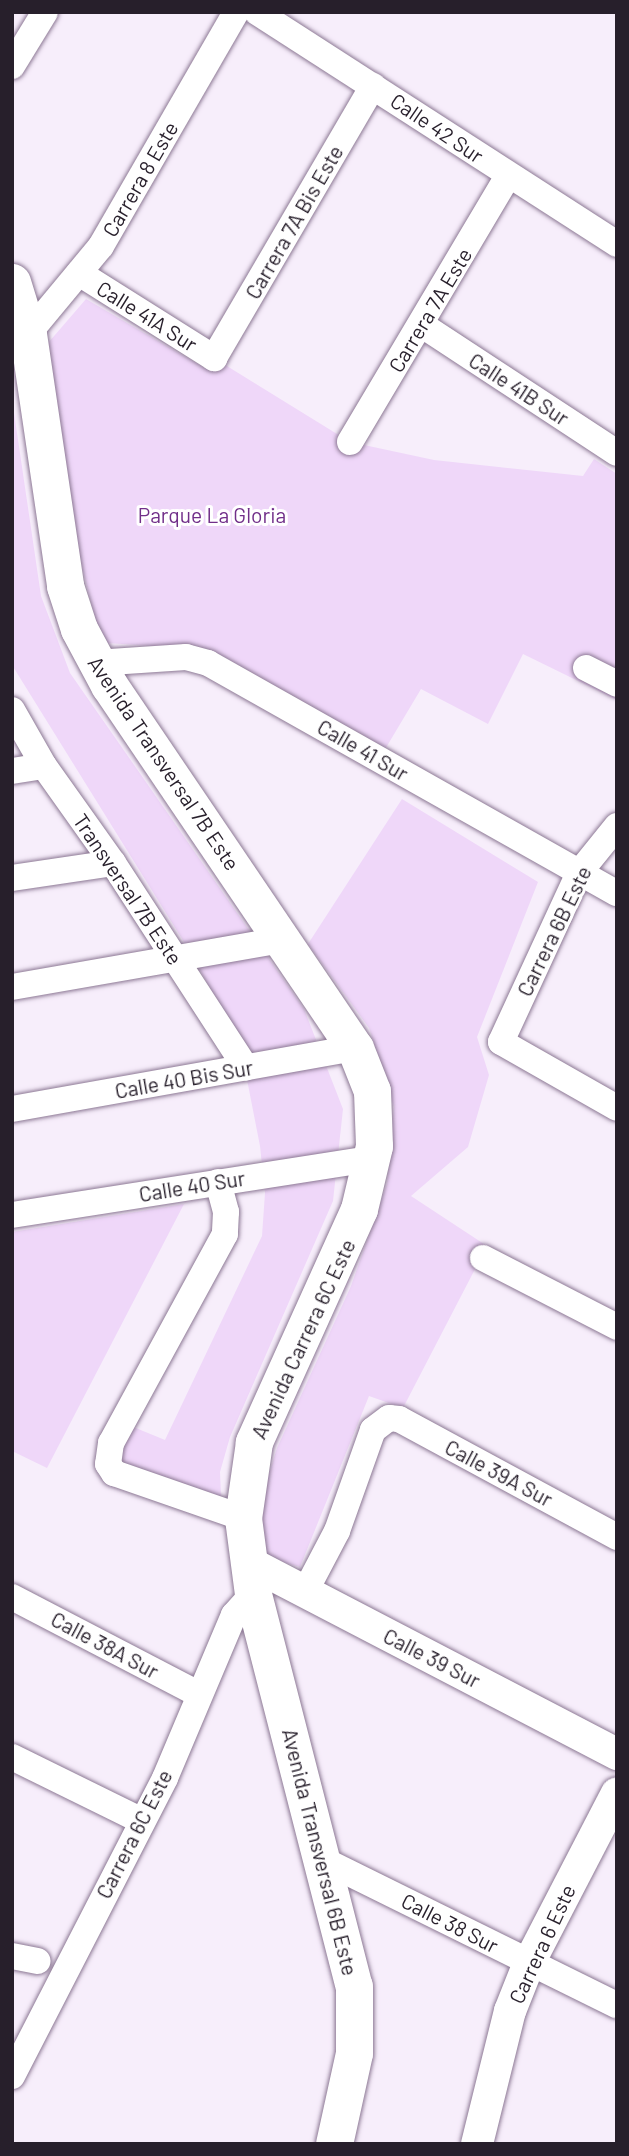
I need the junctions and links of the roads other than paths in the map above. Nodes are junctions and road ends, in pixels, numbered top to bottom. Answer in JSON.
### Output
{"nodes":[{"id":1,"x":45,"y":12,"type":"edge"},
{"id":2,"x":236,"y":12,"type":"edge"},
{"id":3,"x":257,"y":12,"type":"edge"},
{"id":4,"x":12,"y":66,"type":"edge"},
{"id":5,"x":373,"y":86,"type":"junction"},
{"id":6,"x":508,"y":176,"type":"junction"},
{"id":7,"x":617,"y":244,"type":"edge"},
{"id":8,"x":79,"y":273,"type":"junction"},
{"id":9,"x":12,"y":282,"type":"edge"},
{"id":10,"x":422,"y":325,"type":"junction"},
{"id":11,"x":28,"y":334,"type":"junction"},
{"id":12,"x":214,"y":358,"type":"joint"},
{"id":13,"x":24,"y":379,"type":"edge"},
{"id":14,"x":350,"y":442,"type":"dead end"},
{"id":15,"x":617,"y":453,"type":"edge"},
{"id":16,"x":95,"y":663,"type":"junction"},
{"id":17,"x":586,"y":668,"type":"dead end"},
{"id":18,"x":617,"y":684,"type":"edge"},
{"id":19,"x":12,"y":709,"type":"edge"},
{"id":20,"x":44,"y":766,"type":"junction"},
{"id":21,"x":12,"y":771,"type":"edge"},
{"id":22,"x":617,"y":826,"type":"edge"},
{"id":23,"x":113,"y":863,"type":"junction"},
{"id":24,"x":579,"y":873,"type":"junction"},
{"id":25,"x":12,"y":878,"type":"edge"},
{"id":26,"x":617,"y":893,"type":"edge"},
{"id":27,"x":282,"y":940,"type":"junction"},
{"id":28,"x":175,"y":958,"type":"junction"},
{"id":29,"x":12,"y":987,"type":"edge"},
{"id":30,"x":355,"y":1048,"type":"junction"},
{"id":31,"x":246,"y":1068,"type":"junction"},
{"id":32,"x":617,"y":1108,"type":"edge"},
{"id":33,"x":12,"y":1109,"type":"edge"},
{"id":34,"x":372,"y":1159,"type":"junction"},
{"id":35,"x":218,"y":1182,"type":"junction"},
{"id":36,"x":12,"y":1215,"type":"edge"},
{"id":37,"x":483,"y":1258,"type":"dead end"},
{"id":38,"x":617,"y":1327,"type":"edge"},
{"id":39,"x":243,"y":1518,"type":"junction"},
{"id":40,"x":617,"y":1537,"type":"edge"},
{"id":41,"x":251,"y":1578,"type":"junction"},
{"id":42,"x":305,"y":1591,"type":"junction"},
{"id":43,"x":12,"y":1597,"type":"edge"},
{"id":44,"x":198,"y":1694,"type":"junction"},
{"id":45,"x":617,"y":1754,"type":"edge"},
{"id":46,"x":12,"y":1757,"type":"edge"},
{"id":47,"x":617,"y":1794,"type":"edge"},
{"id":48,"x":142,"y":1821,"type":"junction"},
{"id":49,"x":321,"y":1859,"type":"junction"},
{"id":50,"x":529,"y":1963,"type":"junction"},
{"id":51,"x":617,"y":2005,"type":"edge"},
{"id":52,"x":12,"y":2076,"type":"edge"},
{"id":53,"x":334,"y":2144,"type":"edge"},
{"id":54,"x":477,"y":2144,"type":"edge"}],
"edges":[{"from":1,"to":4,"type":"street"},
{"from":2,"to":8,"type":"street","name":"Carrera 8 Este"},
{"from":3,"to":5,"type":"street","name":"Calle 42 Sur"},
{"from":5,"to":6,"type":"street","name":"Calle 42 Sur"},
{"from":5,"to":12,"type":"street","name":"Carrera 7A Bis Este"},
{"from":6,"to":7,"type":"street","name":"Calle 42 Sur"},
{"from":6,"to":10,"type":"street","name":"Carrera 7A Este"},
{"from":8,"to":11,"type":"street","name":"Carrera 8 Este"},
{"from":8,"to":12,"type":"street","name":"Calle 41A Sur"},
{"from":9,"to":11,"type":"main road","name":"Avenida Transversal 7B Este"},
{"from":10,"to":14,"type":"street","name":"Carrera 7A Este"},
{"from":10,"to":15,"type":"street","name":"Calle 41B Sur"},
{"from":11,"to":13,"type":"main road","name":"Avenida Transversal 7B Este"},
{"from":13,"to":16,"type":"main road","name":"Avenida Transversal 7B Este"},
{"from":16,"to":24,"type":"street","name":"Calle 41 Sur"},
{"from":16,"to":27,"type":"main road","name":"Avenida Transversal 7B Este"},
{"from":17,"to":18,"type":"street"},
{"from":19,"to":20,"type":"street","name":"Transversal 7B Este"},
{"from":20,"to":21,"type":"street"},
{"from":20,"to":23,"type":"street","name":"Transversal 7B Este"},
{"from":22,"to":24,"type":"street","name":"Carrera 6B Este"},
{"from":23,"to":25,"type":"street"},
{"from":23,"to":28,"type":"street","name":"Transversal 7B Este"},
{"from":24,"to":26,"type":"street","name":"Calle 41 Sur"},
{"from":24,"to":32,"type":"street","name":"Carrera 6B Este"},
{"from":27,"to":28,"type":"street"},
{"from":27,"to":30,"type":"main road","name":"Avenida Transversal 7B Este"},
{"from":28,"to":29,"type":"street"},
{"from":28,"to":31,"type":"street","name":"Transversal 7B Este"},
{"from":30,"to":31,"type":"street","name":"Calle 40 Bis Sur"},
{"from":30,"to":34,"type":"main road","name":"Avenida Transversal 7B Este"},
{"from":31,"to":33,"type":"street","name":"Calle 40 Bis Sur"},
{"from":34,"to":35,"type":"street","name":"Calle 40 Sur"},
{"from":34,"to":39,"type":"main road","name":"Avenida Carrera 6C Este"},
{"from":35,"to":36,"type":"street","name":"Calle 40 Sur"},
{"from":35,"to":39,"type":"street"},
{"from":37,"to":38,"type":"street"},
{"from":39,"to":41,"type":"main road","name":"Avenida Carrera 6C Este"},
{"from":40,"to":42,"type":"street","name":"Calle 39A Sur"},
{"from":41,"to":42,"type":"street","name":"Calle 39 Sur"},
{"from":41,"to":44,"type":"street","name":"Carrera 6C Este"},
{"from":41,"to":49,"type":"main road","name":"Avenida Transversal 6B Este"},
{"from":42,"to":45,"type":"street","name":"Calle 39 Sur"},
{"from":43,"to":44,"type":"street","name":"Calle 38A Sur"},
{"from":44,"to":48,"type":"street","name":"Carrera 6C Este"},
{"from":46,"to":48,"type":"street"},
{"from":47,"to":50,"type":"street","name":"Carrera 6 Este"},
{"from":48,"to":52,"type":"street","name":"Carrera 6C Este"},
{"from":49,"to":50,"type":"street","name":"Calle 38 Sur"},
{"from":49,"to":53,"type":"main road","name":"Avenida Transversal 6B Este"},
{"from":50,"to":51,"type":"street","name":"Calle 38 Sur"},
{"from":50,"to":54,"type":"street","name":"Carrera 6 Este"}]}
